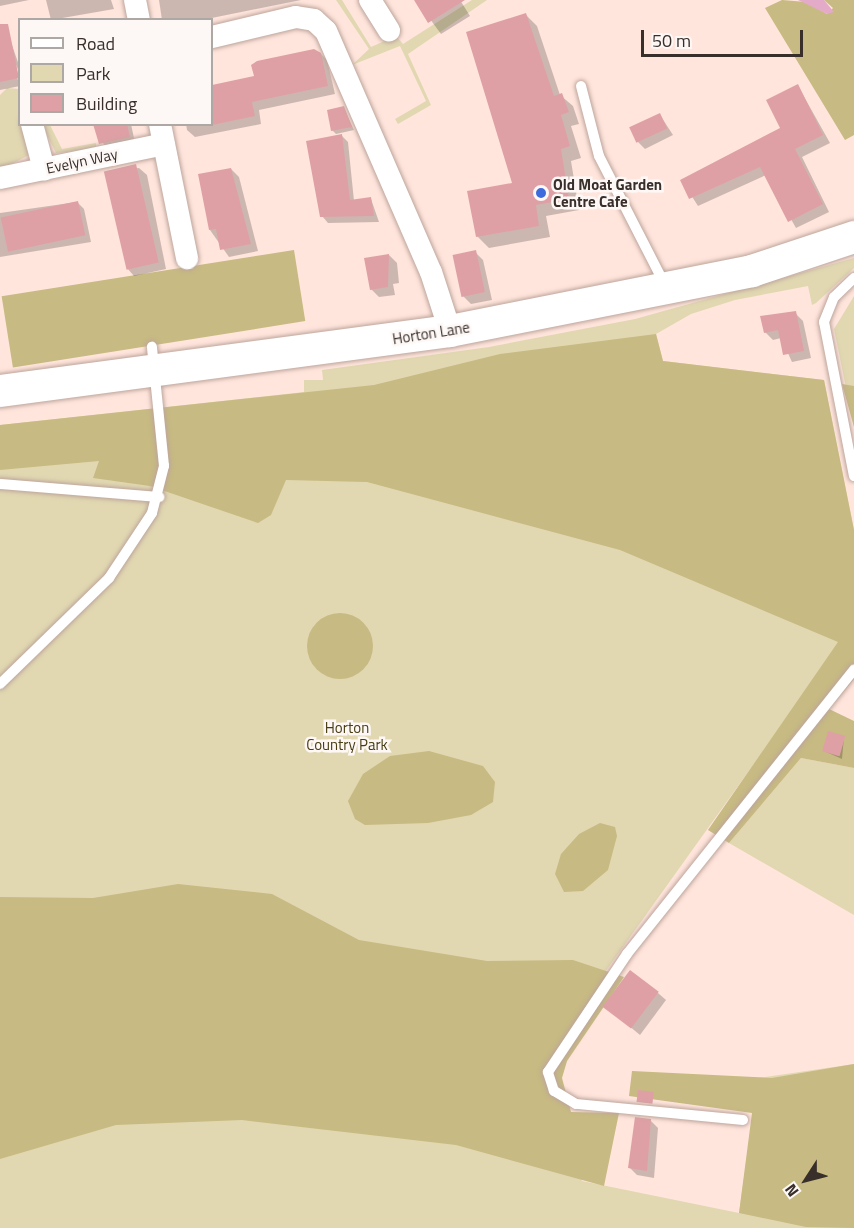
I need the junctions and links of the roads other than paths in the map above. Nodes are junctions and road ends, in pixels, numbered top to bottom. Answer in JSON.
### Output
{"nodes":[{"id":1,"x":135,"y":0,"type":"edge"},
{"id":2,"x":370,"y":0,"type":"edge"},
{"id":3,"x":139,"y":18,"type":"edge"},
{"id":4,"x":389,"y":30,"type":"dead end"},
{"id":5,"x":213,"y":37,"type":"edge"},
{"id":6,"x":581,"y":86,"type":"dead end"},
{"id":7,"x":33,"y":126,"type":"edge"},
{"id":8,"x":162,"y":134,"type":"edge"},
{"id":9,"x":44,"y":169,"type":"junction"},
{"id":10,"x":0,"y":178,"type":"edge"},
{"id":11,"x":854,"y":237,"type":"edge"},
{"id":12,"x":187,"y":258,"type":"dead end"},
{"id":13,"x":854,"y":278,"type":"edge"},
{"id":14,"x":666,"y":288,"type":"junction"},
{"id":15,"x":450,"y":331,"type":"junction"},
{"id":16,"x":155,"y":359,"type":"junction"},
{"id":17,"x":0,"y":391,"type":"edge"},
{"id":18,"x":854,"y":476,"type":"edge"},
{"id":19,"x":0,"y":484,"type":"edge"},
{"id":20,"x":159,"y":497,"type":"junction"},
{"id":21,"x":854,"y":670,"type":"edge"},
{"id":22,"x":0,"y":684,"type":"edge"},
{"id":23,"x":743,"y":1120,"type":"dead end"}],
"edges":[{"from":1,"to":3,"type":"street"},
{"from":2,"to":4,"type":"street"},
{"from":5,"to":15,"type":"street"},
{"from":6,"to":14,"type":"lane"},
{"from":7,"to":9,"type":"street"},
{"from":8,"to":9,"type":"street","name":"Evelyn Way"},
{"from":8,"to":12,"type":"street","name":"Evelyn Way"},
{"from":9,"to":10,"type":"street","name":"Evelyn Way"},
{"from":11,"to":14,"type":"street","name":"Horton Lane"},
{"from":13,"to":18,"type":"lane"},
{"from":14,"to":15,"type":"street","name":"Horton Lane"},
{"from":15,"to":16,"type":"street","name":"Horton Lane"},
{"from":16,"to":17,"type":"street","name":"Horton Lane"},
{"from":16,"to":20,"type":"lane"},
{"from":19,"to":20,"type":"lane"},
{"from":20,"to":22,"type":"lane"},
{"from":21,"to":23,"type":"lane"}]}
